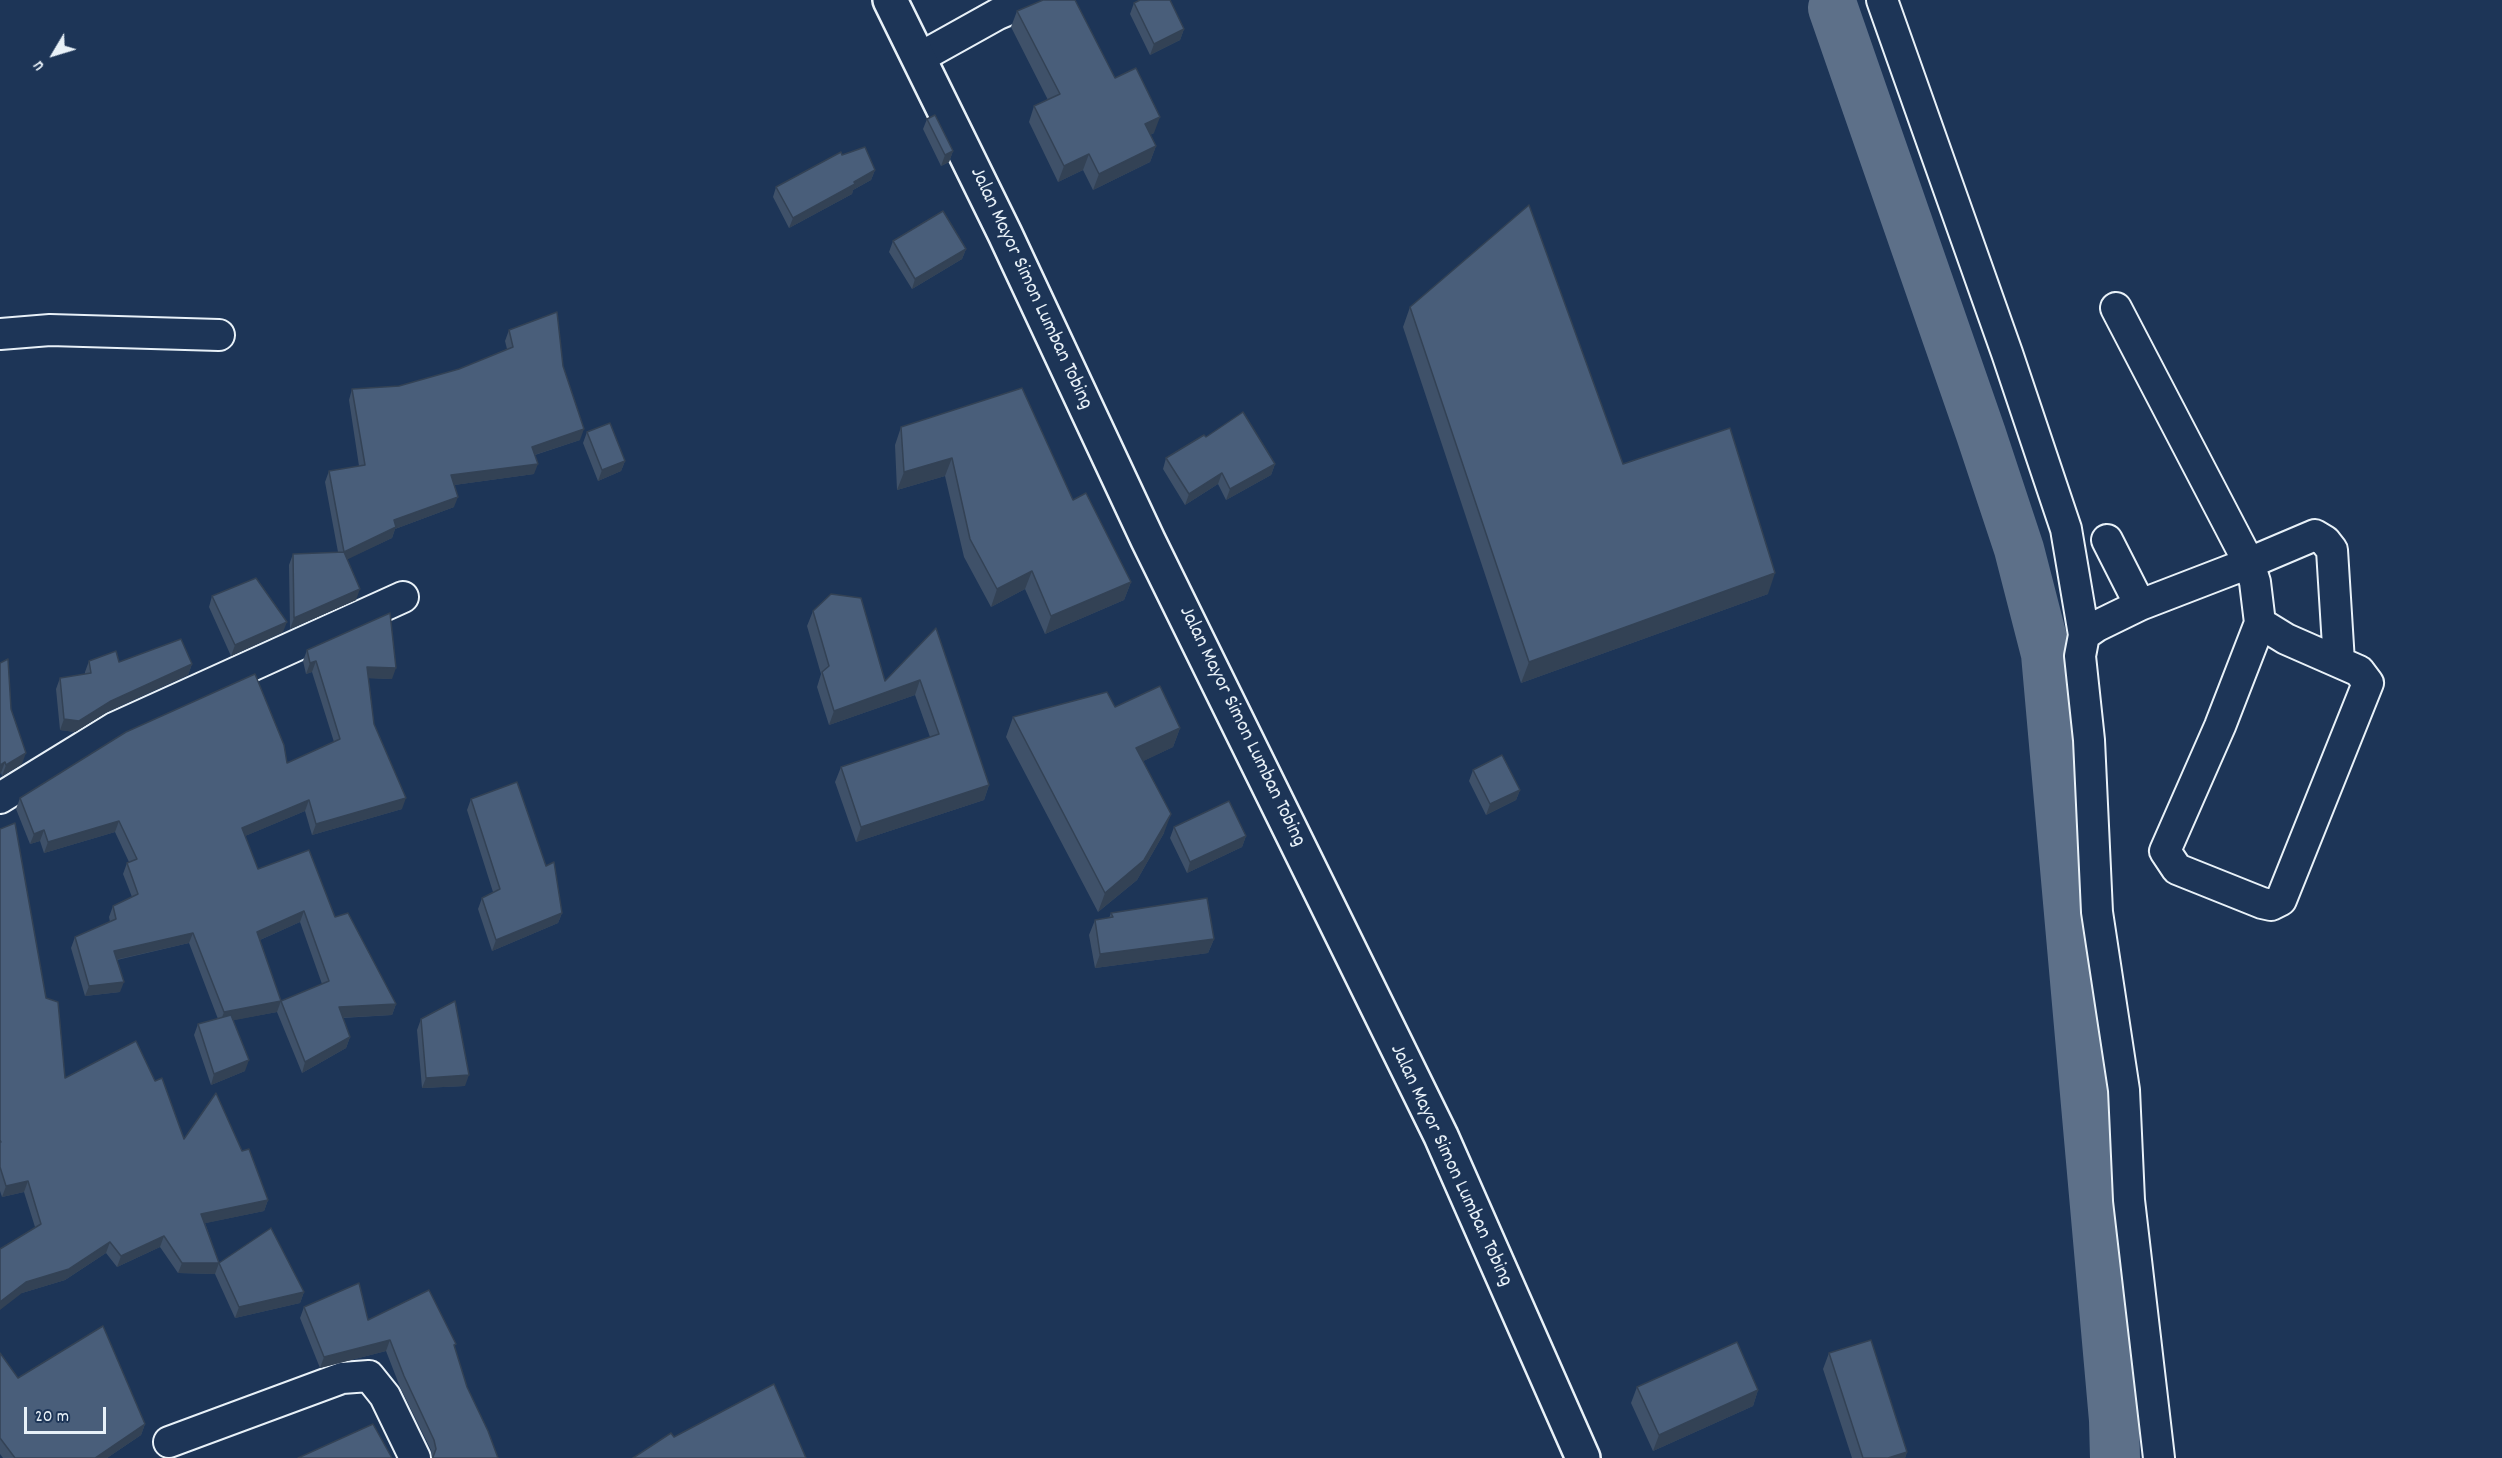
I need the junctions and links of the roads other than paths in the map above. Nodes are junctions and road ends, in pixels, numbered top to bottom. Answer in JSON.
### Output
{"nodes":[{"id":1,"x":890,"y":0,"type":"edge"},
{"id":2,"x":1031,"y":0,"type":"edge"},
{"id":3,"x":1882,"y":0,"type":"edge"},
{"id":4,"x":919,"y":58,"type":"junction"},
{"id":5,"x":2116,"y":308,"type":"dead end"},
{"id":6,"x":0,"y":334,"type":"edge"},
{"id":7,"x":219,"y":335,"type":"dead end"},
{"id":8,"x":2107,"y":540,"type":"dead end"},
{"id":9,"x":2249,"y":563,"type":"junction"},
{"id":10,"x":404,"y":597,"type":"dead end"},
{"id":11,"x":2140,"y":605,"type":"junction"},
{"id":12,"x":2260,"y":623,"type":"junction"},
{"id":13,"x":2084,"y":635,"type":"junction"},
{"id":14,"x":2339,"y":662,"type":"junction"},
{"id":15,"x":0,"y":798,"type":"edge"},
{"id":16,"x":169,"y":1442,"type":"dead end"},
{"id":17,"x":415,"y":1458,"type":"edge"},
{"id":18,"x":1583,"y":1458,"type":"edge"},
{"id":19,"x":2159,"y":1458,"type":"edge"}],
"edges":[{"from":1,"to":4,"type":"main road","name":"Jalan Mayor Simon Lumban Tobing"},
{"from":2,"to":4,"type":"street"},
{"from":3,"to":13,"type":"street"},
{"from":4,"to":18,"type":"main road","name":"Jalan Mayor Simon Lumban Tobing"},
{"from":5,"to":9,"type":"street"},
{"from":6,"to":7,"type":"street"},
{"from":8,"to":11,"type":"street"},
{"from":9,"to":11,"type":"street"},
{"from":9,"to":12,"type":"street"},
{"from":9,"to":14,"type":"street"},
{"from":10,"to":15,"type":"street"},
{"from":11,"to":13,"type":"street"},
{"from":12,"to":14,"type":"street"},
{"from":12,"to":14,"type":"street"},
{"from":13,"to":19,"type":"street"},
{"from":16,"to":17,"type":"street"}]}
